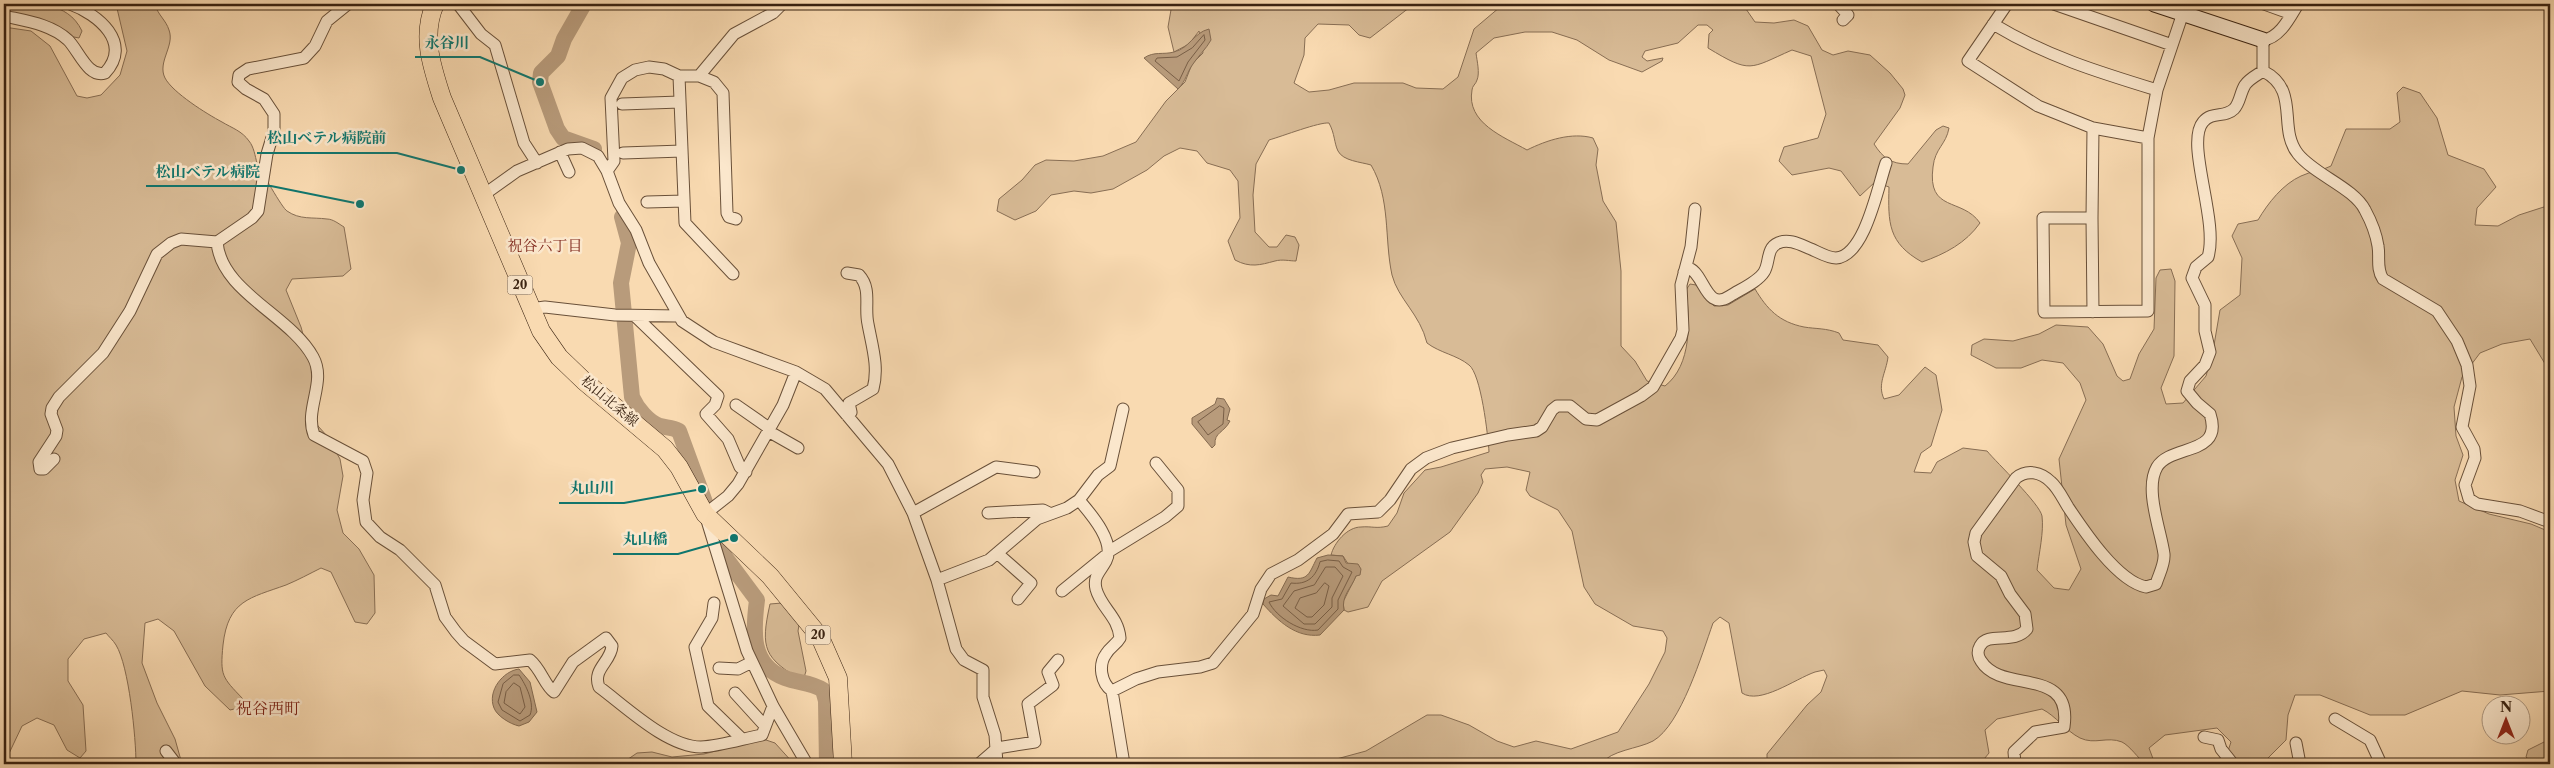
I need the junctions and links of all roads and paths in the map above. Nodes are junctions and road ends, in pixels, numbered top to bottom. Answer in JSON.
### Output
{"nodes":[{"id":1,"x":70,"y":4,"type":"edge"},
{"id":2,"x":348,"y":4,"type":"edge"},
{"id":3,"x":435,"y":4,"type":"edge"},
{"id":4,"x":458,"y":4,"type":"edge"},
{"id":5,"x":782,"y":4,"type":"edge"},
{"id":6,"x":1838,"y":4,"type":"edge"},
{"id":7,"x":2007,"y":4,"type":"edge"},
{"id":8,"x":2054,"y":4,"type":"edge"},
{"id":9,"x":2154,"y":4,"type":"edge"},
{"id":10,"x":2264,"y":4,"type":"edge"},
{"id":11,"x":2184,"y":8,"type":"edge"},
{"id":12,"x":2295,"y":9,"type":"edge"},
{"id":13,"x":4,"y":16,"type":"edge"},
{"id":14,"x":1843,"y":20,"type":"dead end"},
{"id":15,"x":1993,"y":24,"type":"junction"},
{"id":16,"x":2263,"y":40,"type":"junction"},
{"id":17,"x":2172,"y":46,"type":"junction"},
{"id":18,"x":2263,"y":71,"type":"junction"},
{"id":19,"x":679,"y":76,"type":"junction"},
{"id":20,"x":699,"y":76,"type":"junction"},
{"id":21,"x":2156,"y":90,"type":"junction"},
{"id":22,"x":680,"y":102,"type":"junction"},
{"id":23,"x":622,"y":104,"type":"dead end"},
{"id":24,"x":2093,"y":128,"type":"junction"},
{"id":25,"x":2148,"y":138,"type":"junction"},
{"id":26,"x":682,"y":151,"type":"junction"},
{"id":27,"x":560,"y":152,"type":"junction"},
{"id":28,"x":623,"y":153,"type":"dead end"},
{"id":29,"x":537,"y":163,"type":"junction"},
{"id":30,"x":1886,"y":164,"type":"dead end"},
{"id":31,"x":607,"y":171,"type":"junction"},
{"id":32,"x":569,"y":172,"type":"dead end"},
{"id":33,"x":482,"y":196,"type":"junction"},
{"id":34,"x":684,"y":201,"type":"junction"},
{"id":35,"x":647,"y":202,"type":"dead end"},
{"id":36,"x":1695,"y":209,"type":"dead end"},
{"id":37,"x":2092,"y":218,"type":"junction"},
{"id":38,"x":736,"y":219,"type":"dead end"},
{"id":39,"x":217,"y":242,"type":"junction"},
{"id":40,"x":1684,"y":272,"type":"junction"},
{"id":41,"x":847,"y":273,"type":"dead end"},
{"id":42,"x":733,"y":274,"type":"dead end"},
{"id":43,"x":530,"y":309,"type":"junction"},
{"id":44,"x":2093,"y":312,"type":"junction"},
{"id":45,"x":635,"y":316,"type":"junction"},
{"id":46,"x":678,"y":316,"type":"junction"},
{"id":47,"x":796,"y":372,"type":"junction"},
{"id":48,"x":736,"y":404,"type":"dead end"},
{"id":49,"x":1123,"y":409,"type":"dead end"},
{"id":50,"x":846,"y":414,"type":"junction"},
{"id":51,"x":769,"y":430,"type":"junction"},
{"id":52,"x":798,"y":448,"type":"dead end"},
{"id":53,"x":54,"y":459,"type":"dead end"},
{"id":54,"x":1156,"y":463,"type":"dead end"},
{"id":55,"x":746,"y":472,"type":"junction"},
{"id":56,"x":1034,"y":472,"type":"dead end"},
{"id":57,"x":1079,"y":500,"type":"junction"},
{"id":58,"x":913,"y":513,"type":"junction"},
{"id":59,"x":988,"y":513,"type":"dead end"},
{"id":60,"x":1049,"y":513,"type":"junction"},
{"id":61,"x":706,"y":514,"type":"junction"},
{"id":62,"x":2550,"y":522,"type":"edge"},
{"id":63,"x":997,"y":553,"type":"junction"},
{"id":64,"x":1108,"y":553,"type":"junction"},
{"id":65,"x":937,"y":580,"type":"junction"},
{"id":66,"x":1062,"y":591,"type":"dead end"},
{"id":67,"x":1018,"y":598,"type":"dead end"},
{"id":68,"x":714,"y":602,"type":"dead end"},
{"id":69,"x":1058,"y":660,"type":"dead end"},
{"id":70,"x":752,"y":662,"type":"junction"},
{"id":71,"x":720,"y":668,"type":"dead end"},
{"id":72,"x":1112,"y":691,"type":"junction"},
{"id":73,"x":735,"y":693,"type":"dead end"},
{"id":74,"x":773,"y":706,"type":"junction"},
{"id":75,"x":2335,"y":719,"type":"dead end"},
{"id":76,"x":765,"y":726,"type":"junction"},
{"id":77,"x":2204,"y":737,"type":"dead end"},
{"id":78,"x":742,"y":739,"type":"junction"},
{"id":79,"x":2296,"y":742,"type":"dead end"},
{"id":80,"x":997,"y":750,"type":"junction"},
{"id":81,"x":166,"y":751,"type":"dead end"},
{"id":82,"x":843,"y":762,"type":"edge"},
{"id":83,"x":176,"y":764,"type":"edge"},
{"id":84,"x":807,"y":764,"type":"edge"},
{"id":85,"x":979,"y":764,"type":"edge"},
{"id":86,"x":997,"y":764,"type":"edge"},
{"id":87,"x":1124,"y":764,"type":"edge"},
{"id":88,"x":2015,"y":764,"type":"edge"},
{"id":89,"x":2233,"y":764,"type":"edge"},
{"id":90,"x":2300,"y":764,"type":"edge"},
{"id":91,"x":2381,"y":764,"type":"edge"}],
"edges":[{"from":1,"to":13,"type":"street"},
{"from":2,"to":39,"type":"street"},
{"from":3,"to":33,"type":"main road","name":"松山北条線","number":"20"},
{"from":4,"to":29,"type":"street"},
{"from":5,"to":20,"type":"street"},
{"from":6,"to":14,"type":"street"},
{"from":7,"to":15,"type":"street"},
{"from":8,"to":17,"type":"street"},
{"from":9,"to":11,"type":"street"},
{"from":10,"to":12,"type":"street"},
{"from":11,"to":16,"type":"street"},
{"from":11,"to":17,"type":"street"},
{"from":12,"to":16,"type":"street"},
{"from":15,"to":21,"type":"street"},
{"from":15,"to":24,"type":"street"},
{"from":16,"to":18,"type":"street"},
{"from":17,"to":21,"type":"street"},
{"from":18,"to":62,"type":"street"},
{"from":18,"to":88,"type":"street"},
{"from":19,"to":20,"type":"street"},
{"from":19,"to":22,"type":"street"},
{"from":19,"to":31,"type":"street"},
{"from":20,"to":38,"type":"street"},
{"from":21,"to":25,"type":"street"},
{"from":22,"to":23,"type":"street"},
{"from":22,"to":26,"type":"street"},
{"from":24,"to":25,"type":"street"},
{"from":24,"to":37,"type":"street"},
{"from":25,"to":44,"type":"street"},
{"from":26,"to":28,"type":"street"},
{"from":26,"to":34,"type":"street"},
{"from":27,"to":29,"type":"street"},
{"from":27,"to":31,"type":"street"},
{"from":27,"to":32,"type":"street"},
{"from":29,"to":33,"type":"street"},
{"from":30,"to":40,"type":"street"},
{"from":31,"to":46,"type":"street"},
{"from":33,"to":43,"type":"main road","name":"松山北条線","number":"20"},
{"from":34,"to":35,"type":"street"},
{"from":34,"to":42,"type":"street"},
{"from":36,"to":40,"type":"street"},
{"from":37,"to":44,"type":"street"},
{"from":37,"to":44,"type":"street"},
{"from":39,"to":53,"type":"street"},
{"from":39,"to":78,"type":"street"},
{"from":40,"to":72,"type":"street"},
{"from":41,"to":50,"type":"street"},
{"from":43,"to":45,"type":"street"},
{"from":43,"to":61,"type":"main road","name":"松山北条線","number":"20"},
{"from":45,"to":46,"type":"street"},
{"from":45,"to":55,"type":"street"},
{"from":46,"to":47,"type":"street"},
{"from":47,"to":50,"type":"street"},
{"from":47,"to":51,"type":"street"},
{"from":48,"to":51,"type":"street"},
{"from":49,"to":57,"type":"street"},
{"from":50,"to":58,"type":"street"},
{"from":51,"to":52,"type":"street"},
{"from":51,"to":55,"type":"street"},
{"from":54,"to":64,"type":"street"},
{"from":55,"to":61,"type":"street"},
{"from":56,"to":58,"type":"street"},
{"from":57,"to":60,"type":"street"},
{"from":57,"to":64,"type":"street"},
{"from":58,"to":65,"type":"street"},
{"from":59,"to":60,"type":"street"},
{"from":60,"to":63,"type":"street"},
{"from":61,"to":70,"type":"street"},
{"from":61,"to":82,"type":"main road","name":"松山北条線","number":"20"},
{"from":63,"to":65,"type":"street"},
{"from":63,"to":67,"type":"street"},
{"from":64,"to":66,"type":"street"},
{"from":64,"to":72,"type":"street"},
{"from":65,"to":80,"type":"street"},
{"from":68,"to":78,"type":"street"},
{"from":69,"to":80,"type":"street"},
{"from":70,"to":71,"type":"street"},
{"from":70,"to":74,"type":"street"},
{"from":72,"to":87,"type":"street"},
{"from":73,"to":76,"type":"street"},
{"from":74,"to":76,"type":"street"},
{"from":74,"to":84,"type":"street"},
{"from":75,"to":91,"type":"street"},
{"from":76,"to":78,"type":"street"},
{"from":77,"to":89,"type":"street"},
{"from":79,"to":90,"type":"street"},
{"from":80,"to":85,"type":"street"},
{"from":80,"to":86,"type":"street"},
{"from":81,"to":83,"type":"street"}]}
